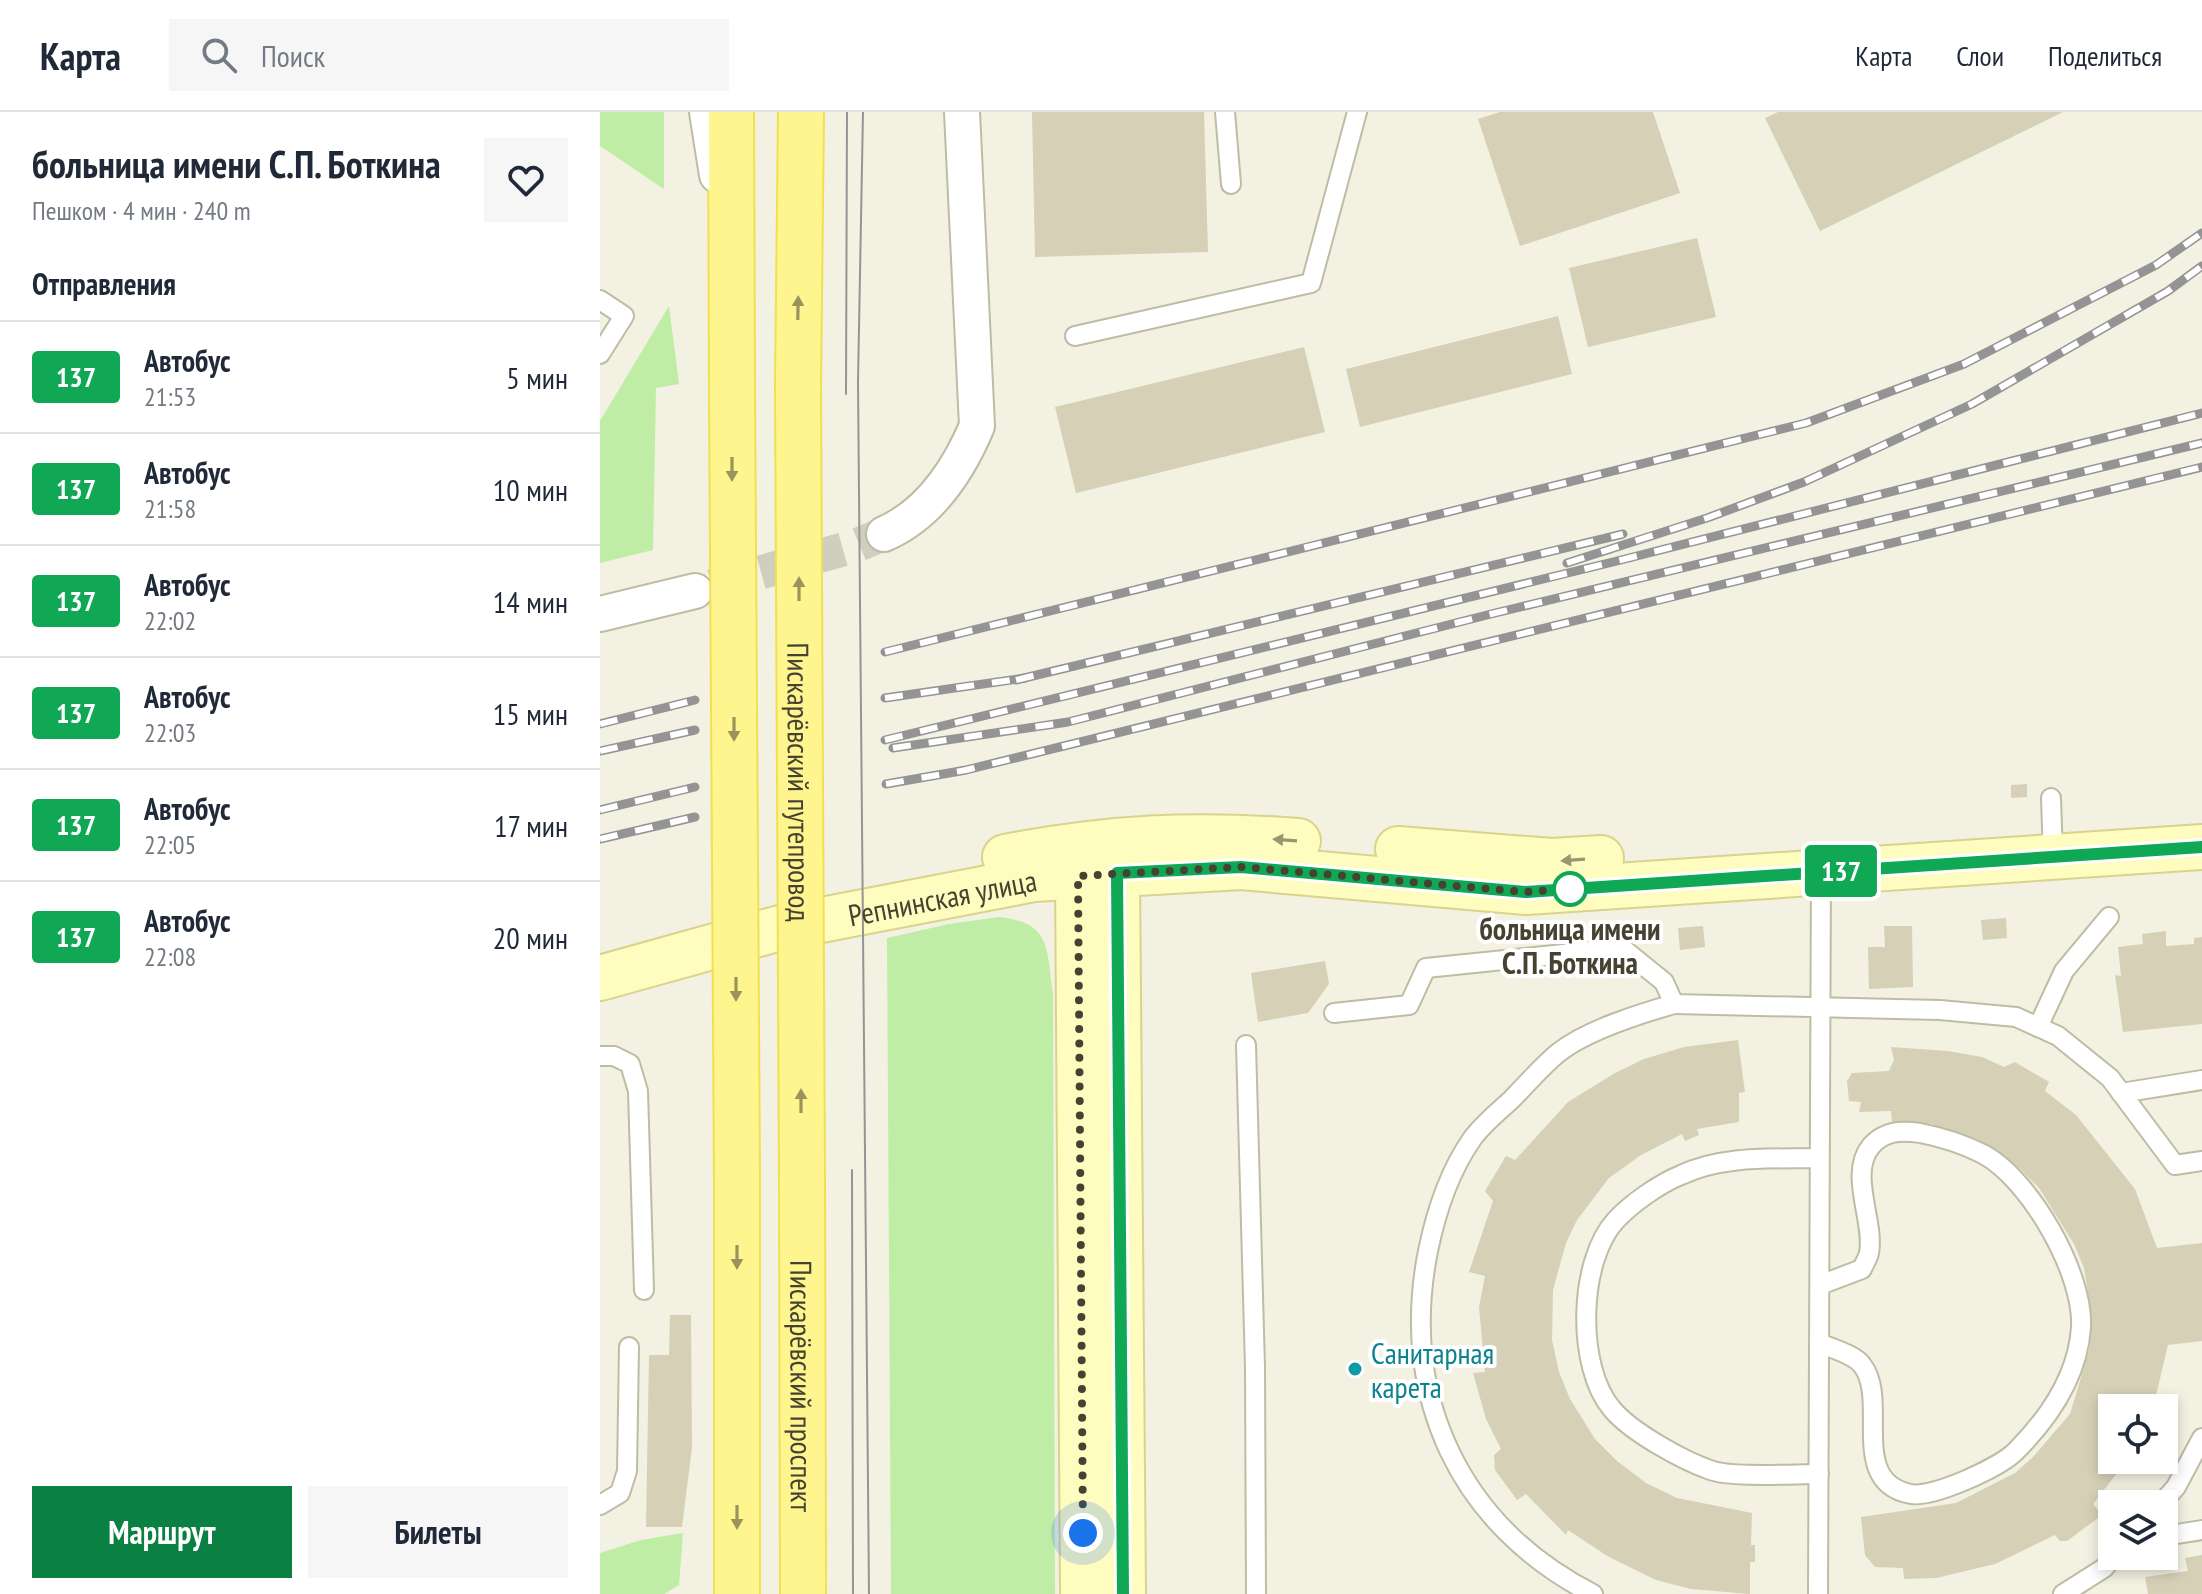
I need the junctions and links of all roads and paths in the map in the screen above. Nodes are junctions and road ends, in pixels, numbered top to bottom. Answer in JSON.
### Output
{"nodes":[{"id":1,"x":707,"y":112,"type":"edge"},
{"id":2,"x":731,"y":112,"type":"edge"},
{"id":3,"x":801,"y":112,"type":"edge"},
{"id":4,"x":962,"y":112,"type":"edge"},
{"id":5,"x":1225,"y":112,"type":"edge"},
{"id":6,"x":1357,"y":112,"type":"edge"},
{"id":7,"x":1231,"y":184,"type":"dead end"},
{"id":8,"x":730,"y":247,"type":"junction"},
{"id":9,"x":600,"y":300,"type":"edge"},
{"id":10,"x":1075,"y":336,"type":"dead end"},
{"id":11,"x":600,"y":354,"type":"edge"},
{"id":12,"x":884,"y":534,"type":"tunnel mouth"},
{"id":13,"x":695,"y":591,"type":"tunnel mouth"},
{"id":14,"x":600,"y":614,"type":"edge"},
{"id":15,"x":2202,"y":819,"type":"edge"},
{"id":16,"x":2052,"y":829,"type":"junction"},
{"id":17,"x":2202,"y":847,"type":"edge"},
{"id":18,"x":1821,"y":859,"type":"dead end"},
{"id":19,"x":1097,"y":863,"type":"junction"},
{"id":20,"x":2109,"y":917,"type":"dead end"},
{"id":21,"x":600,"y":946,"type":"edge"},
{"id":22,"x":600,"y":978,"type":"edge"},
{"id":23,"x":1674,"y":1004,"type":"junction"},
{"id":24,"x":1823,"y":1007,"type":"junction"},
{"id":25,"x":1334,"y":1013,"type":"dead end"},
{"id":26,"x":2038,"y":1027,"type":"junction"},
{"id":27,"x":1246,"y":1045,"type":"dead end"},
{"id":28,"x":600,"y":1056,"type":"edge"},
{"id":29,"x":2202,"y":1080,"type":"edge"},
{"id":30,"x":2121,"y":1093,"type":"junction"},
{"id":31,"x":1819,"y":1158,"type":"junction"},
{"id":32,"x":2202,"y":1161,"type":"edge"},
{"id":33,"x":802,"y":1178,"type":"joint"},
{"id":34,"x":1820,"y":1285,"type":"junction"},
{"id":35,"x":644,"y":1290,"type":"dead end"},
{"id":36,"x":1820,"y":1343,"type":"junction"},
{"id":37,"x":629,"y":1347,"type":"dead end"},
{"id":38,"x":2202,"y":1438,"type":"edge"},
{"id":39,"x":1819,"y":1474,"type":"junction"},
{"id":40,"x":2173,"y":1490,"type":"edge"},
{"id":41,"x":600,"y":1505,"type":"edge"},
{"id":42,"x":2202,"y":1530,"type":"edge"},
{"id":43,"x":2178,"y":1534,"type":"edge"},
{"id":44,"x":2101,"y":1570,"type":"edge"},
{"id":45,"x":737,"y":1594,"type":"edge"},
{"id":46,"x":803,"y":1594,"type":"edge"},
{"id":47,"x":1083,"y":1594,"type":"edge"},
{"id":48,"x":1123,"y":1594,"type":"edge"},
{"id":49,"x":1256,"y":1594,"type":"edge"},
{"id":50,"x":1593,"y":1594,"type":"edge"},
{"id":51,"x":1818,"y":1594,"type":"edge"},
{"id":52,"x":2063,"y":1594,"type":"edge"}],
"edges":[{"from":1,"to":8,"type":"street"},
{"from":2,"to":8,"type":"main road"},
{"from":33,"to":3,"type":"main road","name":"Пискарёвский путепровод","one_way":true,"bridge":true},
{"from":4,"to":12,"type":"street"},
{"from":5,"to":7,"type":"lane"},
{"from":6,"to":10,"type":"lane"},
{"from":8,"to":45,"type":"main road","one_way":true,"bridge":true},
{"from":9,"to":11,"type":"lane"},
{"from":13,"to":14,"type":"street"},
{"from":15,"to":16,"type":"street","name":"Репнинская улица"},
{"from":16,"to":17,"type":"street","name":"Репнинская улица"},
{"from":16,"to":19,"type":"street","name":"Репнинская улица"},
{"from":18,"to":24,"type":"lane"},
{"from":19,"to":21,"type":"street","name":"Репнинская улица"},
{"from":19,"to":22,"type":"street","name":"Репнинская улица"},
{"from":19,"to":47,"type":"street"},
{"from":19,"to":48,"type":"street"},
{"from":20,"to":26,"type":"lane"},
{"from":23,"to":24,"type":"lane"},
{"from":23,"to":25,"type":"lane"},
{"from":23,"to":50,"type":"lane"},
{"from":24,"to":26,"type":"lane"},
{"from":24,"to":31,"type":"lane"},
{"from":26,"to":30,"type":"lane"},
{"from":27,"to":49,"type":"lane"},
{"from":28,"to":35,"type":"lane"},
{"from":29,"to":30,"type":"lane"},
{"from":30,"to":32,"type":"lane"},
{"from":31,"to":34,"type":"lane"},
{"from":31,"to":39,"type":"lane"},
{"from":33,"to":46,"type":"main road","name":"Пискарёвский проспект"},
{"from":34,"to":36,"type":"lane"},
{"from":34,"to":36,"type":"lane"},
{"from":36,"to":39,"type":"lane"},
{"from":37,"to":41,"type":"lane"},
{"from":38,"to":40,"type":"lane"},
{"from":39,"to":51,"type":"lane"},
{"from":42,"to":43,"type":"lane"},
{"from":44,"to":52,"type":"lane"}]}
